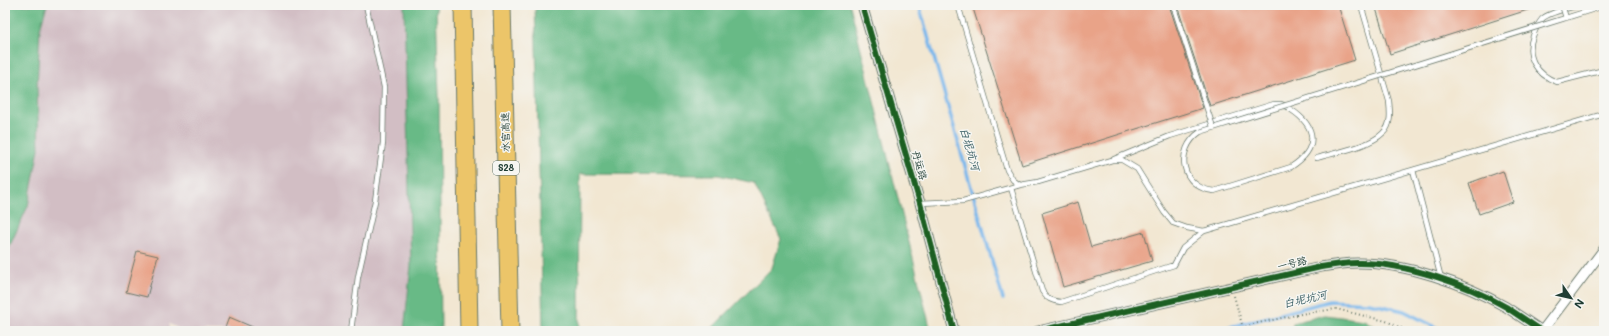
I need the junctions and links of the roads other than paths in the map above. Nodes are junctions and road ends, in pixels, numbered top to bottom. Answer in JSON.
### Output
{"nodes":[{"id":1,"x":366,"y":5,"type":"edge"},
{"id":2,"x":463,"y":5,"type":"edge"},
{"id":3,"x":502,"y":5,"type":"edge"},
{"id":4,"x":862,"y":5,"type":"edge"},
{"id":5,"x":958,"y":5,"type":"edge"},
{"id":6,"x":1173,"y":5,"type":"edge"},
{"id":7,"x":1361,"y":5,"type":"edge"},
{"id":8,"x":1562,"y":5,"type":"edge"},
{"id":9,"x":1580,"y":5,"type":"edge"},
{"id":10,"x":1604,"y":6,"type":"edge"},
{"id":11,"x":1566,"y":18,"type":"junction"},
{"id":12,"x":1604,"y":70,"type":"edge"},
{"id":13,"x":1604,"y":114,"type":"edge"},
{"id":14,"x":1213,"y":127,"type":"junction"},
{"id":15,"x":1317,"y":158,"type":"dead end"},
{"id":16,"x":1112,"y":160,"type":"junction"},
{"id":17,"x":1413,"y":170,"type":"junction"},
{"id":18,"x":1020,"y":185,"type":"junction"},
{"id":19,"x":1011,"y":188,"type":"junction"},
{"id":20,"x":920,"y":202,"type":"junction"},
{"id":21,"x":1204,"y":231,"type":"junction"},
{"id":22,"x":1604,"y":249,"type":"edge"},
{"id":23,"x":1441,"y":278,"type":"junction"},
{"id":24,"x":351,"y":331,"type":"edge"},
{"id":25,"x":469,"y":331,"type":"edge"},
{"id":26,"x":510,"y":331,"type":"edge"},
{"id":27,"x":954,"y":331,"type":"edge"},
{"id":28,"x":1038,"y":331,"type":"edge"},
{"id":29,"x":1542,"y":331,"type":"edge"}],
"edges":[{"from":1,"to":24,"type":"lane"},
{"from":2,"to":25,"type":"highway"},
{"from":3,"to":26,"type":"highway","name":"水官高速","number":"S28"},
{"from":4,"to":20,"type":"street","name":"丹运路"},
{"from":5,"to":18,"type":"lane"},
{"from":6,"to":14,"type":"lane","bridge":true},
{"from":7,"to":15,"type":"lane"},
{"from":8,"to":11,"type":"lane","bridge":true},
{"from":9,"to":12,"type":"lane"},
{"from":10,"to":11,"type":"lane","bridge":true},
{"from":11,"to":14,"type":"lane","bridge":true},
{"from":13,"to":17,"type":"lane"},
{"from":14,"to":16,"type":"lane","bridge":true},
{"from":16,"to":18,"type":"lane"},
{"from":16,"to":21,"type":"lane"},
{"from":17,"to":21,"type":"lane"},
{"from":17,"to":23,"type":"lane"},
{"from":18,"to":19,"type":"lane"},
{"from":19,"to":20,"type":"lane"},
{"from":19,"to":21,"type":"lane"},
{"from":20,"to":27,"type":"street","name":"丹运路"},
{"from":22,"to":29,"type":"street"},
{"from":23,"to":28,"type":"street","name":"一号路"},
{"from":23,"to":29,"type":"street","name":"一号路"}]}
